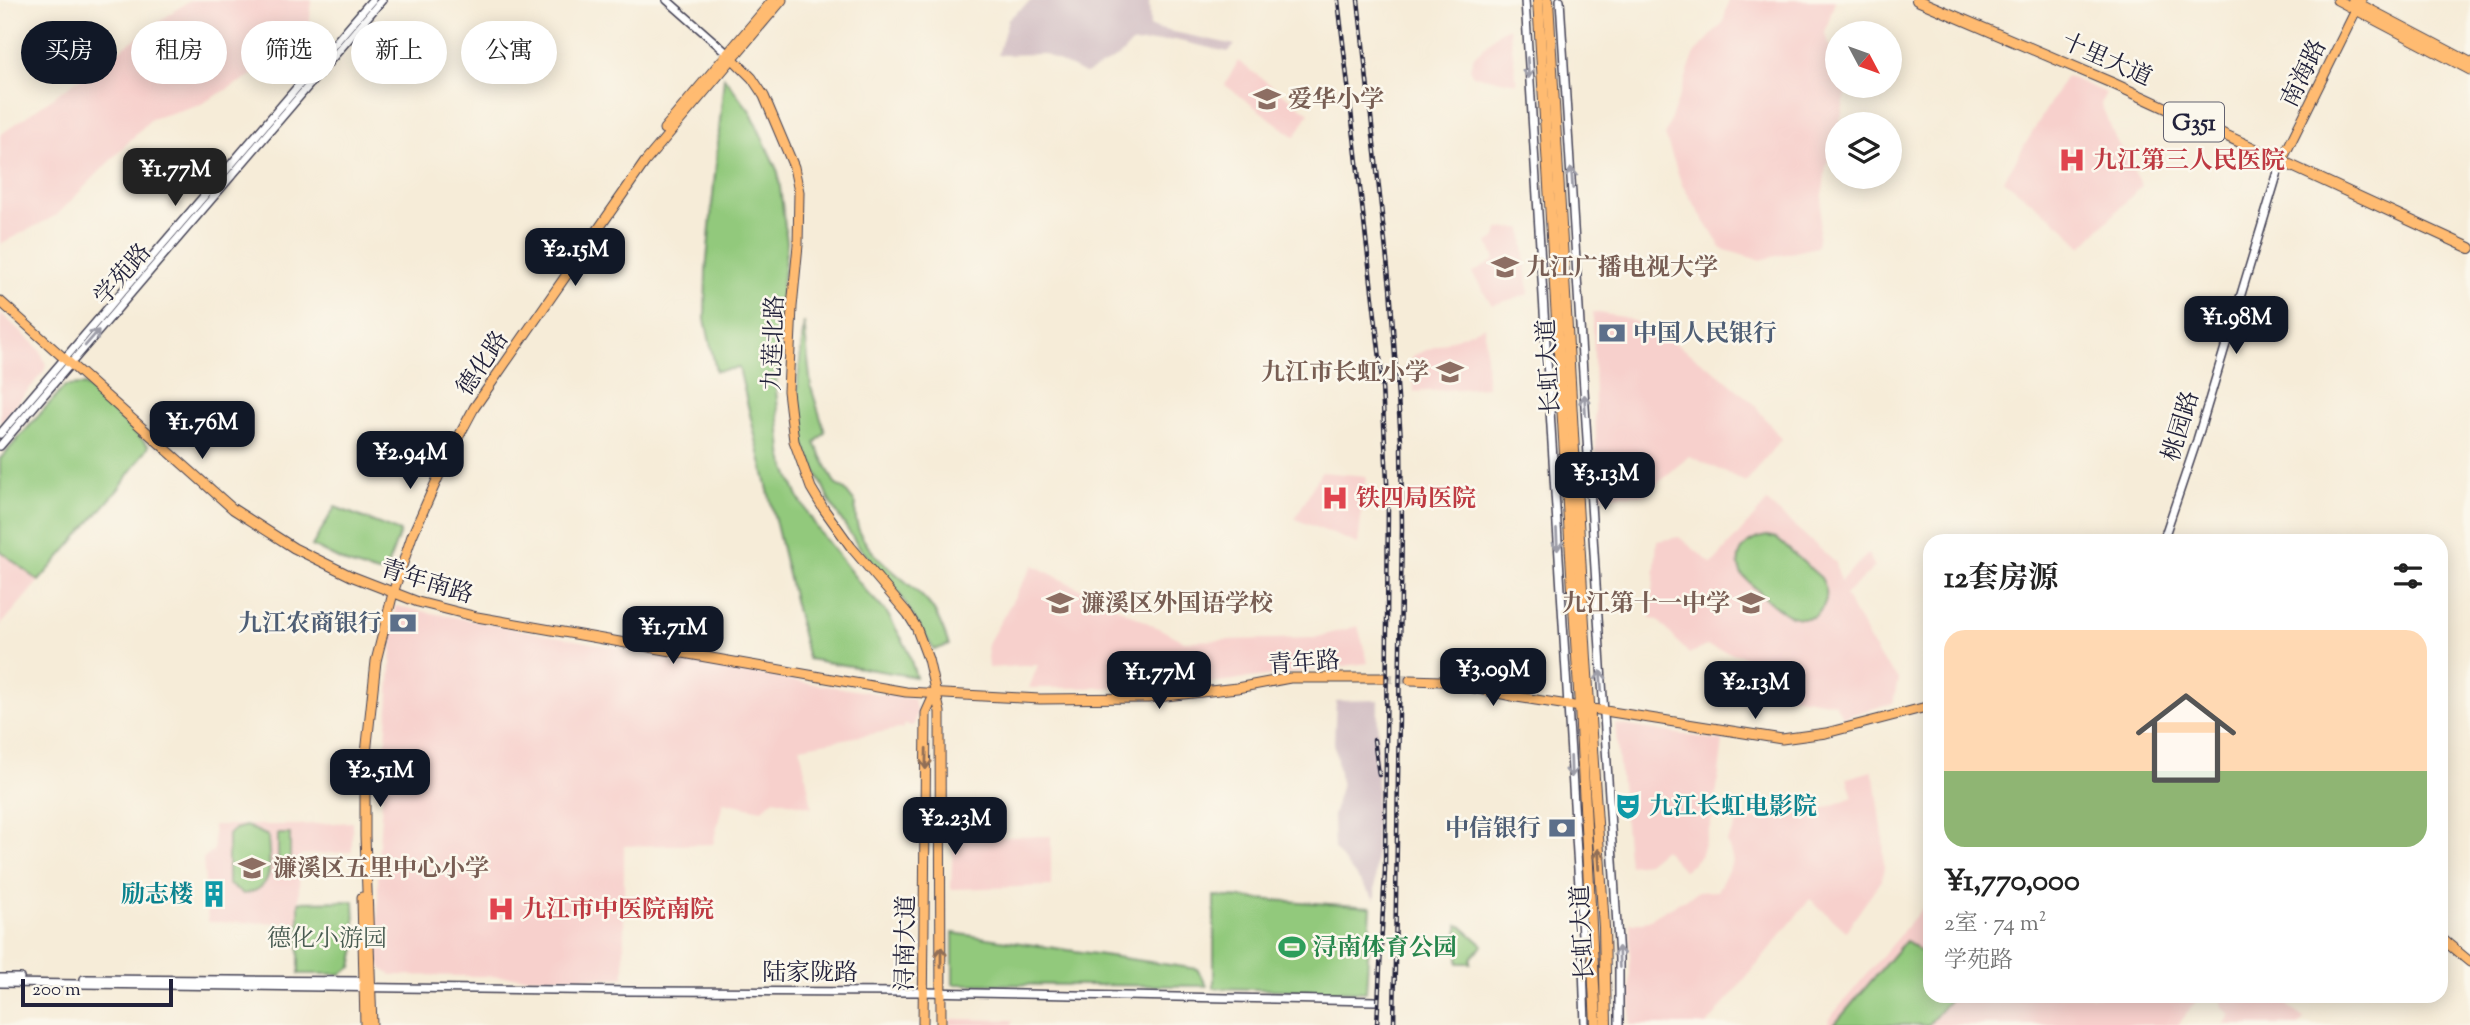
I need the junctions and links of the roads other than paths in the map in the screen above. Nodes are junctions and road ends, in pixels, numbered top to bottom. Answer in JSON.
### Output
{"nodes":[{"id":1,"x":372,"y":0,"type":"edge"},
{"id":2,"x":382,"y":0,"type":"edge"},
{"id":3,"x":667,"y":0,"type":"edge"},
{"id":4,"x":773,"y":0,"type":"edge"},
{"id":5,"x":782,"y":0,"type":"edge"},
{"id":6,"x":1525,"y":0,"type":"edge"},
{"id":7,"x":1538,"y":0,"type":"edge"},
{"id":8,"x":1549,"y":0,"type":"edge"},
{"id":9,"x":1560,"y":0,"type":"edge"},
{"id":10,"x":1917,"y":0,"type":"edge"},
{"id":11,"x":2337,"y":0,"type":"edge"},
{"id":12,"x":2356,"y":3,"type":"edge"},
{"id":13,"x":730,"y":55,"type":"junction"},
{"id":14,"x":2470,"y":62,"type":"edge"},
{"id":15,"x":2470,"y":70,"type":"edge"},
{"id":16,"x":2281,"y":162,"type":"junction"},
{"id":17,"x":2470,"y":248,"type":"edge"},
{"id":18,"x":0,"y":301,"type":"edge"},
{"id":19,"x":67,"y":361,"type":"junction"},
{"id":20,"x":0,"y":434,"type":"edge"},
{"id":21,"x":0,"y":446,"type":"edge"},
{"id":22,"x":2165,"y":534,"type":"edge"},
{"id":23,"x":391,"y":592,"type":"junction"},
{"id":24,"x":1384,"y":678,"type":"tunnel mouth"},
{"id":25,"x":1410,"y":680,"type":"tunnel mouth"},
{"id":26,"x":934,"y":693,"type":"junction"},
{"id":27,"x":1568,"y":705,"type":"junction"},
{"id":28,"x":1584,"y":708,"type":"junction"},
{"id":29,"x":1923,"y":708,"type":"edge"},
{"id":30,"x":1603,"y":711,"type":"junction"},
{"id":31,"x":2448,"y":944,"type":"edge"},
{"id":32,"x":2470,"y":962,"type":"edge"},
{"id":33,"x":0,"y":978,"type":"edge"},
{"id":34,"x":0,"y":983,"type":"edge"},
{"id":35,"x":367,"y":984,"type":"junction"},
{"id":36,"x":923,"y":992,"type":"junction"},
{"id":37,"x":941,"y":993,"type":"junction"},
{"id":38,"x":1375,"y":1001,"type":"dead end"},
{"id":39,"x":365,"y":1025,"type":"edge"},
{"id":40,"x":372,"y":1025,"type":"edge"},
{"id":41,"x":923,"y":1025,"type":"edge"},
{"id":42,"x":941,"y":1025,"type":"edge"},
{"id":43,"x":1585,"y":1025,"type":"edge"},
{"id":44,"x":1596,"y":1025,"type":"edge"},
{"id":45,"x":1606,"y":1025,"type":"edge"},
{"id":46,"x":1619,"y":1025,"type":"edge"}],
"edges":[{"from":1,"to":19,"type":"street","name":"学苑路"},
{"from":19,"to":2,"type":"street","name":"学苑路","one_way":true},
{"from":3,"to":13,"type":"street","name":"九莲北路"},
{"from":4,"to":13,"type":"main road","name":"德化路"},
{"from":5,"to":13,"type":"main road","name":"德化路"},
{"from":6,"to":27,"type":"street","one_way":true},
{"from":7,"to":28,"type":"highway","name":"长虹大道"},
{"from":8,"to":28,"type":"highway","name":"长虹大道"},
{"from":30,"to":9,"type":"street","one_way":true},
{"from":10,"to":16,"type":"highway","name":"十里大道","number":"G351"},
{"from":11,"to":12,"type":"main road"},
{"from":12,"to":14,"type":"main road"},
{"from":12,"to":15,"type":"main road"},
{"from":12,"to":16,"type":"main road","name":"南海路"},
{"from":13,"to":23,"type":"main road","name":"德化路"},
{"from":13,"to":26,"type":"main road","name":"九莲北路"},
{"from":16,"to":17,"type":"highway","name":"十里大道","number":"G351"},
{"from":16,"to":22,"type":"street","name":"桃园路"},
{"from":18,"to":19,"type":"main road","name":"青年南路"},
{"from":19,"to":20,"type":"street","name":"学苑路"},
{"from":19,"to":21,"type":"street","name":"学苑路"},
{"from":19,"to":23,"type":"main road","name":"青年南路"},
{"from":23,"to":26,"type":"main road","name":"青年南路"},
{"from":23,"to":35,"type":"main road","name":"德化路"},
{"from":24,"to":26,"type":"main road","name":"青年路"},
{"from":25,"to":27,"type":"main road"},
{"from":26,"to":36,"type":"main road","name":"浔南大道","one_way":true},
{"from":37,"to":26,"type":"main road","name":"浔南大道","one_way":true},
{"from":27,"to":28,"type":"main road"},
{"from":27,"to":43,"type":"street","one_way":true},
{"from":28,"to":30,"type":"main road"},
{"from":28,"to":44,"type":"highway","name":"长虹大道"},
{"from":45,"to":28,"type":"highway","name":"长虹大道","one_way":true},
{"from":29,"to":30,"type":"main road"},
{"from":46,"to":30,"type":"street","one_way":true},
{"from":31,"to":32,"type":"main road"},
{"from":33,"to":35,"type":"street"},
{"from":34,"to":35,"type":"street"},
{"from":35,"to":36,"type":"street","name":"陆家陇路"},
{"from":35,"to":39,"type":"main road","name":"德化路"},
{"from":35,"to":40,"type":"main road","name":"德化路"},
{"from":36,"to":37,"type":"street","name":"陆家陇路"},
{"from":36,"to":41,"type":"main road","name":"浔南大道"},
{"from":37,"to":38,"type":"street","name":"陆家陇路"},
{"from":37,"to":42,"type":"main road","name":"浔南大道"}]}
